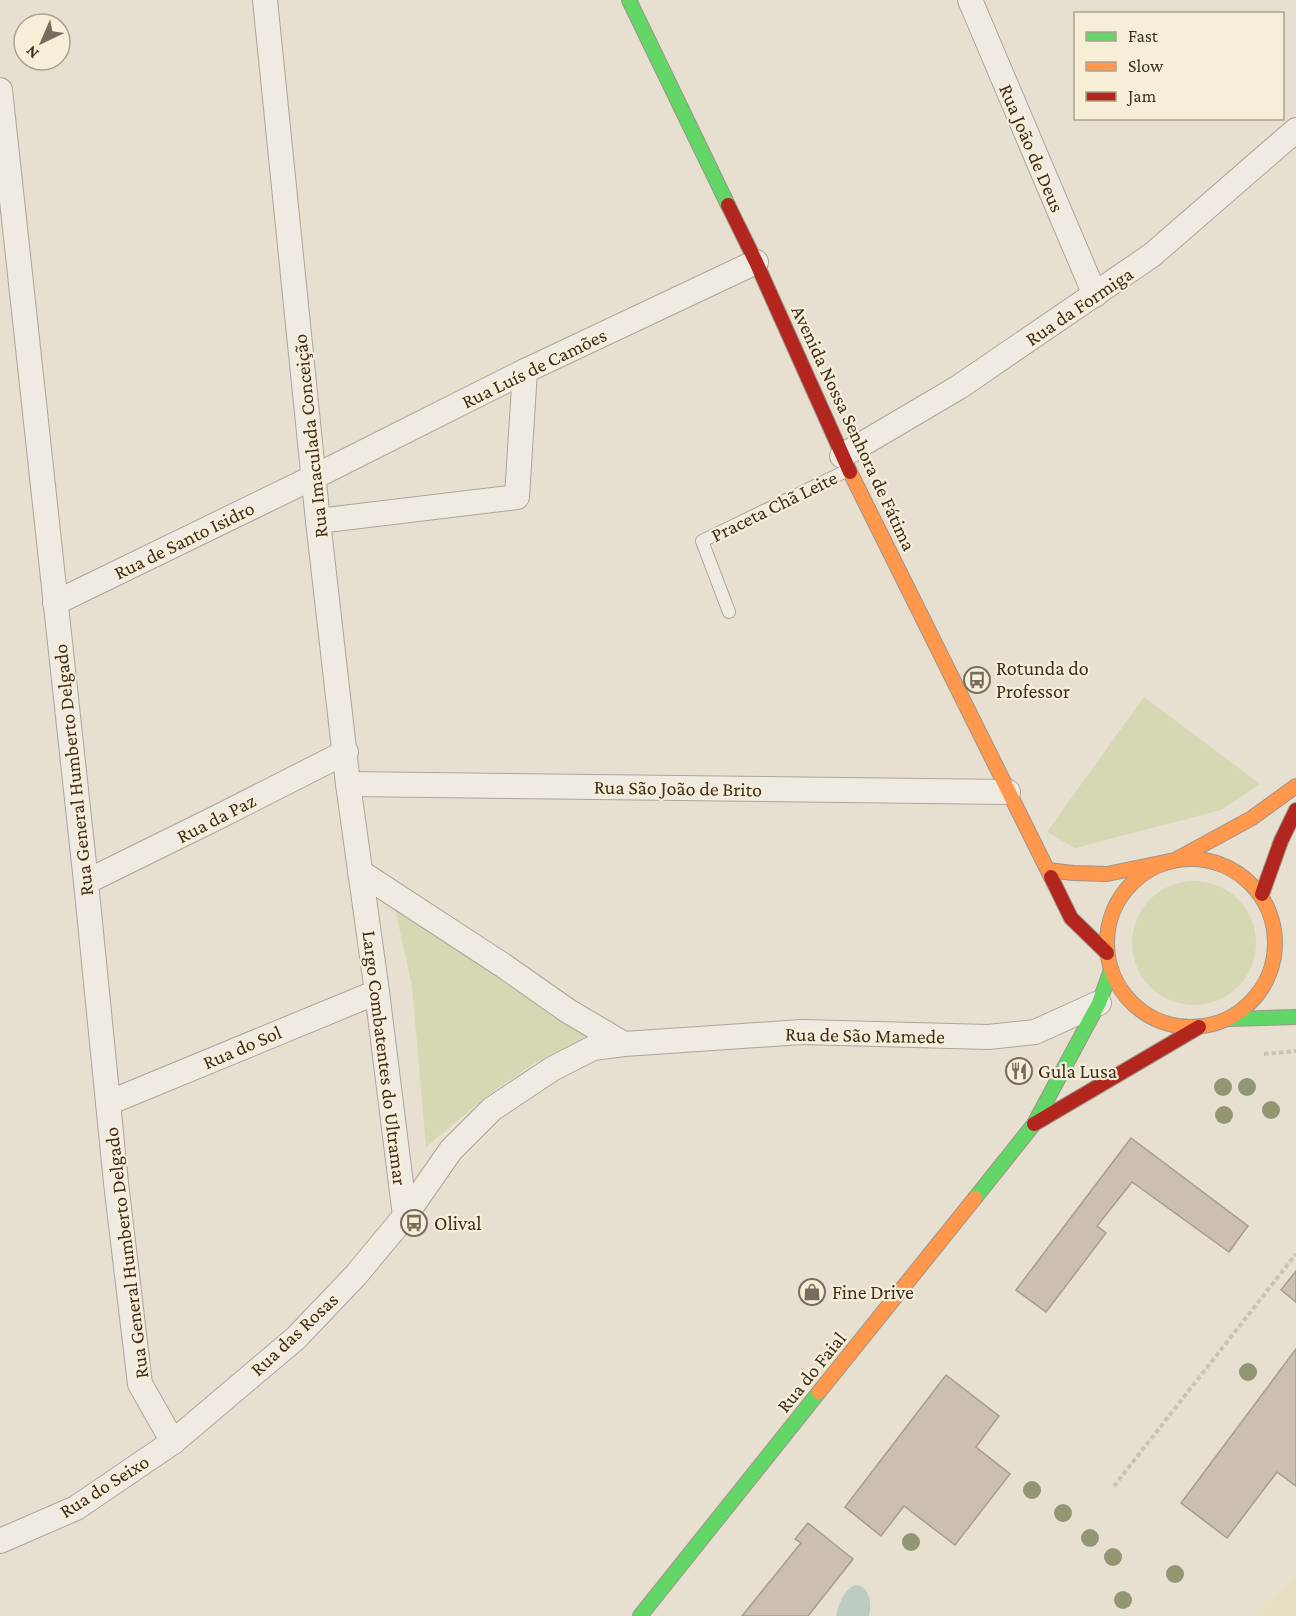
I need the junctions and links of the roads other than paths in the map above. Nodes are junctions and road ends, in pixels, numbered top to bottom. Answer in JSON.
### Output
{"nodes":[{"id":1,"x":265,"y":0,"type":"edge"},
{"id":2,"x":629,"y":0,"type":"edge"},
{"id":3,"x":969,"y":0,"type":"edge"},
{"id":4,"x":0,"y":90,"type":"edge"},
{"id":5,"x":1296,"y":130,"type":"edge"},
{"id":6,"x":756,"y":262,"type":"junction"},
{"id":7,"x":1095,"y":295,"type":"junction"},
{"id":8,"x":525,"y":371,"type":"junction"},
{"id":9,"x":846,"y":463,"type":"junction"},
{"id":10,"x":314,"y":477,"type":"junction"},
{"id":11,"x":318,"y":521,"type":"junction"},
{"id":12,"x":55,"y":603,"type":"junction"},
{"id":13,"x":729,"y":612,"type":"dead end"},
{"id":14,"x":346,"y":752,"type":"junction"},
{"id":15,"x":348,"y":784,"type":"junction"},
{"id":16,"x":1296,"y":786,"type":"edge"},
{"id":17,"x":1008,"y":792,"type":"junction"},
{"id":18,"x":1296,"y":810,"type":"edge"},
{"id":19,"x":1174,"y":860,"type":"junction"},
{"id":20,"x":1048,"y":870,"type":"junction"},
{"id":21,"x":360,"y":872,"type":"junction"},
{"id":22,"x":86,"y":882,"type":"junction"},
{"id":23,"x":1262,"y":894,"type":"junction"},
{"id":24,"x":1274,"y":931,"type":"junction"},
{"id":25,"x":1289,"y":942,"type":"dead end"},
{"id":26,"x":1107,"y":953,"type":"junction"},
{"id":27,"x":1111,"y":970,"type":"junction"},
{"id":28,"x":377,"y":992,"type":"junction"},
{"id":29,"x":1099,"y":1004,"type":"junction"},
{"id":30,"x":1296,"y":1017,"type":"edge"},
{"id":31,"x":1228,"y":1018,"type":"junction"},
{"id":32,"x":1199,"y":1027,"type":"junction"},
{"id":33,"x":624,"y":1044,"type":"junction"},
{"id":34,"x":108,"y":1103,"type":"junction"},
{"id":35,"x":1034,"y":1124,"type":"junction"},
{"id":36,"x":405,"y":1216,"type":"junction"},
{"id":37,"x":173,"y":1442,"type":"junction"},
{"id":38,"x":0,"y":1541,"type":"edge"},
{"id":39,"x":640,"y":1616,"type":"edge"}],
"edges":[{"from":1,"to":10,"type":"street","name":"Rua Imaculada Conceição"},
{"from":2,"to":6,"type":"main road","name":"Avenida Nossa Senhora de Fátima"},
{"from":3,"to":7,"type":"street","name":"Rua João de Deus"},
{"from":4,"to":12,"type":"street","name":"Rua General Humberto Delgado"},
{"from":5,"to":7,"type":"street","name":"Rua da Formiga"},
{"from":6,"to":8,"type":"street","name":"Rua Luís de Camões"},
{"from":6,"to":9,"type":"main road","name":"Avenida Nossa Senhora de Fátima"},
{"from":7,"to":9,"type":"street","name":"Rua da Formiga"},
{"from":8,"to":10,"type":"street","name":"Rua Luís de Camões"},
{"from":8,"to":11,"type":"street"},
{"from":9,"to":13,"type":"lane","name":"Praceta Chã Leite"},
{"from":9,"to":17,"type":"main road","name":"Avenida Nossa Senhora de Fátima"},
{"from":10,"to":11,"type":"street","name":"Rua Imaculada Conceição"},
{"from":10,"to":12,"type":"street","name":"Rua de Santo Isidro"},
{"from":11,"to":14,"type":"street","name":"Rua Imaculada Conceição"},
{"from":12,"to":22,"type":"street","name":"Rua General Humberto Delgado"},
{"from":14,"to":15,"type":"street","name":"Rua Imaculada Conceição"},
{"from":14,"to":22,"type":"street","name":"Rua da Paz"},
{"from":15,"to":17,"type":"street","name":"Rua São João de Brito"},
{"from":15,"to":21,"type":"street","name":"Rua Imaculada Conceição"},
{"from":16,"to":19,"type":"main road"},
{"from":17,"to":20,"type":"main road","name":"Avenida Nossa Senhora de Fátima"},
{"from":18,"to":23,"type":"main road"},
{"from":19,"to":20,"type":"main road"},
{"from":19,"to":23,"type":"main road"},
{"from":19,"to":26,"type":"main road"},
{"from":20,"to":26,"type":"main road","name":"Avenida Nossa Senhora de Fátima"},
{"from":21,"to":28,"type":"street","name":"Largo Combatentes do Ultramar"},
{"from":21,"to":33,"type":"street"},
{"from":22,"to":34,"type":"street","name":"Rua General Humberto Delgado"},
{"from":23,"to":24,"type":"main road"},
{"from":24,"to":25,"type":"main road"},
{"from":24,"to":31,"type":"main road"},
{"from":26,"to":27,"type":"main road"},
{"from":27,"to":29,"type":"main road"},
{"from":27,"to":32,"type":"main road"},
{"from":28,"to":34,"type":"street","name":"Rua do Sol"},
{"from":28,"to":36,"type":"street","name":"Largo Combatentes do Ultramar"},
{"from":29,"to":33,"type":"street","name":"Rua de São Mamede"},
{"from":29,"to":35,"type":"main road"},
{"from":30,"to":31,"type":"main road"},
{"from":31,"to":32,"type":"main road"},
{"from":32,"to":35,"type":"main road"},
{"from":33,"to":36,"type":"street","name":"Largo Combatentes do Ultramar"},
{"from":34,"to":37,"type":"street","name":"Rua General Humberto Delgado"},
{"from":35,"to":39,"type":"main road","name":"Rua do Faial"},
{"from":36,"to":37,"type":"street","name":"Rua das Rosas"},
{"from":37,"to":38,"type":"street","name":"Rua do Seixo"}]}
